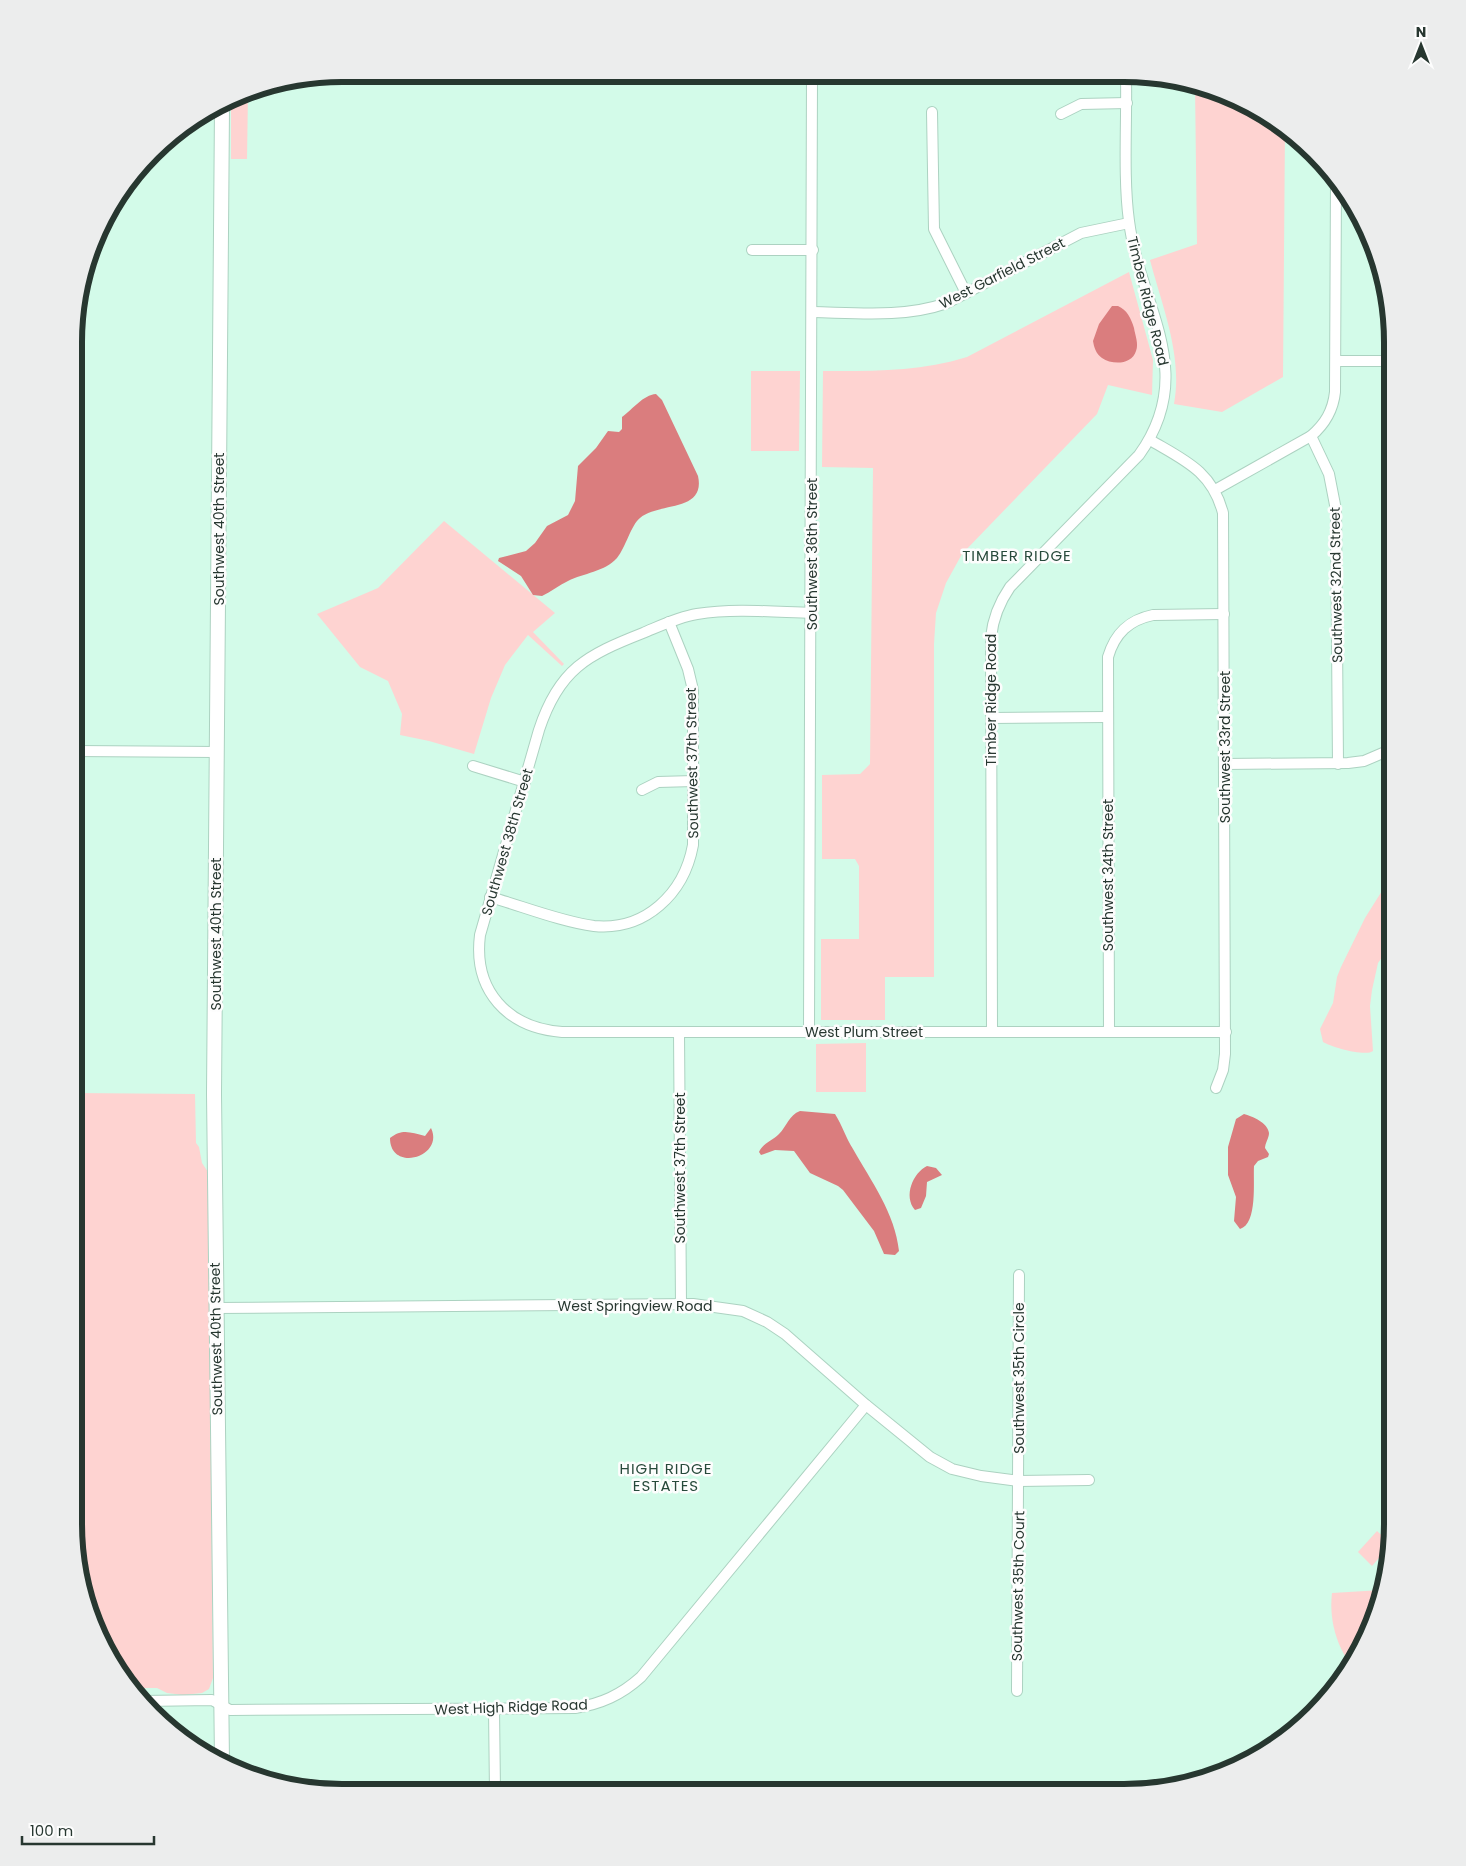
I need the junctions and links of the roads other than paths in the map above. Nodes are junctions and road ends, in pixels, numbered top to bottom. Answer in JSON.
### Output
{"nodes":[{"id":1,"x":812,"y":82,"type":"edge"},
{"id":2,"x":1126,"y":82,"type":"edge"},
{"id":3,"x":1126,"y":103,"type":"junction"},
{"id":4,"x":222,"y":112,"type":"edge"},
{"id":5,"x":932,"y":112,"type":"dead end"},
{"id":6,"x":1061,"y":114,"type":"dead end"},
{"id":7,"x":1336,"y":192,"type":"edge"},
{"id":8,"x":1129,"y":223,"type":"junction"},
{"id":9,"x":752,"y":250,"type":"dead end"},
{"id":10,"x":813,"y":250,"type":"junction"},
{"id":11,"x":966,"y":293,"type":"junction"},
{"id":12,"x":812,"y":312,"type":"junction"},
{"id":13,"x":1336,"y":361,"type":"junction"},
{"id":14,"x":1384,"y":361,"type":"edge"},
{"id":15,"x":1310,"y":436,"type":"junction"},
{"id":16,"x":1150,"y":440,"type":"junction"},
{"id":17,"x":1215,"y":490,"type":"junction"},
{"id":18,"x":812,"y":613,"type":"junction"},
{"id":19,"x":1224,"y":614,"type":"junction"},
{"id":20,"x":669,"y":622,"type":"junction"},
{"id":21,"x":1108,"y":717,"type":"junction"},
{"id":22,"x":991,"y":718,"type":"junction"},
{"id":23,"x":82,"y":751,"type":"edge"},
{"id":24,"x":217,"y":752,"type":"junction"},
{"id":25,"x":1384,"y":752,"type":"edge"},
{"id":26,"x":1225,"y":764,"type":"junction"},
{"id":27,"x":1338,"y":764,"type":"junction"},
{"id":28,"x":472,"y":766,"type":"dead end"},
{"id":29,"x":694,"y":781,"type":"junction"},
{"id":30,"x":524,"y":782,"type":"junction"},
{"id":31,"x":642,"y":790,"type":"dead end"},
{"id":32,"x":490,"y":897,"type":"junction"},
{"id":33,"x":507,"y":1013,"type":"joint"},
{"id":34,"x":679,"y":1032,"type":"junction"},
{"id":35,"x":809,"y":1032,"type":"junction"},
{"id":36,"x":992,"y":1032,"type":"junction"},
{"id":37,"x":1109,"y":1032,"type":"junction"},
{"id":38,"x":1226,"y":1032,"type":"junction"},
{"id":39,"x":1216,"y":1088,"type":"dead end"},
{"id":40,"x":1019,"y":1274,"type":"dead end"},
{"id":41,"x":681,"y":1305,"type":"junction"},
{"id":42,"x":215,"y":1308,"type":"junction"},
{"id":43,"x":866,"y":1405,"type":"junction"},
{"id":44,"x":1089,"y":1480,"type":"dead end"},
{"id":45,"x":1019,"y":1481,"type":"junction"},
{"id":46,"x":1017,"y":1691,"type":"dead end"},
{"id":47,"x":153,"y":1701,"type":"edge"},
{"id":48,"x":221,"y":1705,"type":"junction"},
{"id":49,"x":494,"y":1709,"type":"junction"},
{"id":50,"x":222,"y":1754,"type":"edge"},
{"id":51,"x":495,"y":1784,"type":"edge"}],
"edges":[{"from":1,"to":10,"type":"street","name":"Southwest 36th Street"},
{"from":2,"to":3,"type":"street","name":"Timber Ridge Road"},
{"from":3,"to":6,"type":"street"},
{"from":3,"to":8,"type":"street","name":"Timber Ridge Road"},
{"from":4,"to":24,"type":"main road","name":"Southwest 40th Street"},
{"from":5,"to":11,"type":"street"},
{"from":7,"to":13,"type":"street"},
{"from":8,"to":11,"type":"street","name":"West Garfield Street"},
{"from":8,"to":16,"type":"street","name":"Timber Ridge Road"},
{"from":9,"to":10,"type":"street"},
{"from":10,"to":12,"type":"street","name":"Southwest 36th Street"},
{"from":11,"to":12,"type":"street","name":"West Garfield Street"},
{"from":12,"to":18,"type":"street","name":"Southwest 36th Street"},
{"from":13,"to":14,"type":"street"},
{"from":13,"to":15,"type":"street"},
{"from":15,"to":17,"type":"street"},
{"from":15,"to":27,"type":"street","name":"Southwest 32nd Street"},
{"from":16,"to":17,"type":"street","name":"Southwest 33rd Street"},
{"from":16,"to":22,"type":"street","name":"Timber Ridge Road"},
{"from":17,"to":19,"type":"street","name":"Southwest 33rd Street"},
{"from":18,"to":20,"type":"street","name":"Southwest 38th Street"},
{"from":18,"to":35,"type":"street","name":"Southwest 36th Street"},
{"from":19,"to":21,"type":"street","name":"Southwest 34th Street"},
{"from":19,"to":26,"type":"street","name":"Southwest 33rd Street"},
{"from":20,"to":29,"type":"street","name":"Southwest 37th Street"},
{"from":20,"to":30,"type":"street","name":"Southwest 38th Street"},
{"from":21,"to":22,"type":"street"},
{"from":21,"to":37,"type":"street","name":"Southwest 34th Street"},
{"from":22,"to":36,"type":"street","name":"Timber Ridge Road"},
{"from":23,"to":24,"type":"street"},
{"from":24,"to":42,"type":"main road","name":"Southwest 40th Street"},
{"from":25,"to":27,"type":"street"},
{"from":26,"to":27,"type":"street"},
{"from":26,"to":38,"type":"street","name":"Southwest 33rd Street"},
{"from":28,"to":30,"type":"street"},
{"from":29,"to":31,"type":"street"},
{"from":29,"to":32,"type":"street","name":"Southwest 37th Street"},
{"from":30,"to":32,"type":"street","name":"Southwest 38th Street"},
{"from":32,"to":33,"type":"street","name":"Southwest 38th Street"},
{"from":33,"to":34,"type":"street","name":"West Plum Street"},
{"from":34,"to":35,"type":"street","name":"West Plum Street"},
{"from":34,"to":41,"type":"street","name":"Southwest 37th Street"},
{"from":35,"to":36,"type":"street","name":"West Plum Street"},
{"from":36,"to":37,"type":"street","name":"West Plum Street"},
{"from":37,"to":38,"type":"street","name":"West Plum Street"},
{"from":38,"to":39,"type":"street","name":"Southwest 33rd Street"},
{"from":40,"to":45,"type":"street","name":"Southwest 35th Circle"},
{"from":41,"to":42,"type":"street","name":"West Springview Road"},
{"from":41,"to":43,"type":"street","name":"West Springview Road"},
{"from":42,"to":48,"type":"main road","name":"Southwest 40th Street"},
{"from":43,"to":45,"type":"street","name":"West Springview Road"},
{"from":43,"to":49,"type":"street","name":"West High Ridge Road"},
{"from":44,"to":45,"type":"street","name":"West Springview Road"},
{"from":45,"to":46,"type":"street","name":"Southwest 35th Court"},
{"from":47,"to":48,"type":"street","name":"West High Ridge Road"},
{"from":48,"to":49,"type":"street","name":"West High Ridge Road"},
{"from":48,"to":50,"type":"main road","name":"Southwest 40th Street"},
{"from":49,"to":51,"type":"street"}]}
